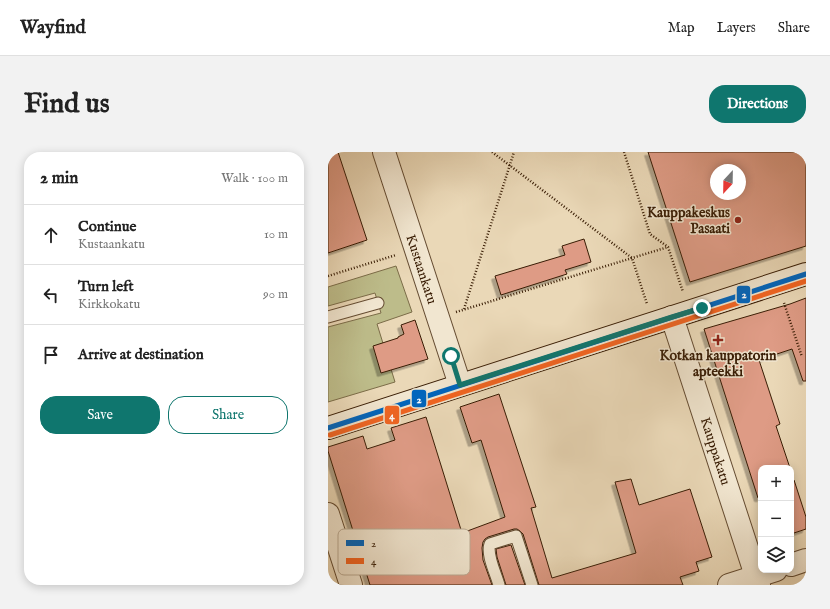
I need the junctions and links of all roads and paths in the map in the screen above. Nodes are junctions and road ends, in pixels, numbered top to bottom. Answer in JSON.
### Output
{"nodes":[{"id":1,"x":384,"y":152,"type":"edge"},
{"id":2,"x":492,"y":152,"type":"edge"},
{"id":3,"x":514,"y":152,"type":"edge"},
{"id":4,"x":624,"y":152,"type":"edge"},
{"id":5,"x":510,"y":165,"type":"junction"},
{"id":6,"x":668,"y":247,"type":"junction"},
{"id":7,"x":416,"y":249,"type":"junction"},
{"id":8,"x":632,"y":258,"type":"junction"},
{"id":9,"x":806,"y":274,"type":"edge"},
{"id":10,"x":328,"y":276,"type":"edge"},
{"id":11,"x":684,"y":295,"type":"dead end"},
{"id":12,"x":783,"y":298,"type":"dead end"},
{"id":13,"x":378,"y":303,"type":"dead end"},
{"id":14,"x":648,"y":307,"type":"dead end"},
{"id":15,"x":464,"y":310,"type":"junction"},
{"id":16,"x":456,"y":312,"type":"dead end"},
{"id":17,"x":328,"y":317,"type":"edge"},
{"id":18,"x":672,"y":317,"type":"junction"},
{"id":19,"x":802,"y":357,"type":"dead end"},
{"id":20,"x":460,"y":385,"type":"junction"},
{"id":21,"x":328,"y":428,"type":"edge"},
{"id":22,"x":328,"y":514,"type":"edge"},
{"id":23,"x":338,"y":544,"type":"edge"},
{"id":24,"x":806,"y":560,"type":"edge"},
{"id":25,"x":794,"y":564,"type":"edge"},
{"id":26,"x":349,"y":575,"type":"edge"},
{"id":27,"x":764,"y":577,"type":"edge"},
{"id":28,"x":352,"y":585,"type":"edge"},
{"id":29,"x":499,"y":585,"type":"edge"},
{"id":30,"x":532,"y":585,"type":"edge"},
{"id":31,"x":729,"y":585,"type":"edge"}],
"edges":[{"from":1,"to":7,"type":"street","name":"Kustaankatu"},
{"from":2,"to":5,"type":"path"},
{"from":3,"to":5,"type":"path"},
{"from":4,"to":6,"type":"path"},
{"from":5,"to":8,"type":"path"},
{"from":5,"to":15,"type":"path"},
{"from":6,"to":8,"type":"path"},
{"from":6,"to":11,"type":"path"},
{"from":7,"to":10,"type":"path"},
{"from":7,"to":20,"type":"street","name":"Kustaankatu"},
{"from":8,"to":14,"type":"path"},
{"from":8,"to":15,"type":"path"},
{"from":9,"to":18,"type":"street"},
{"from":12,"to":19,"type":"path"},
{"from":13,"to":17,"type":"lane"},
{"from":15,"to":16,"type":"path"},
{"from":18,"to":20,"type":"street"},
{"from":18,"to":27,"type":"street","name":"Kauppakatu"},
{"from":20,"to":21,"type":"street"},
{"from":22,"to":23,"type":"street"},
{"from":24,"to":25,"type":"street"},
{"from":26,"to":28,"type":"street"},
{"from":27,"to":31,"type":"street"},
{"from":29,"to":30,"type":"lane"}]}
